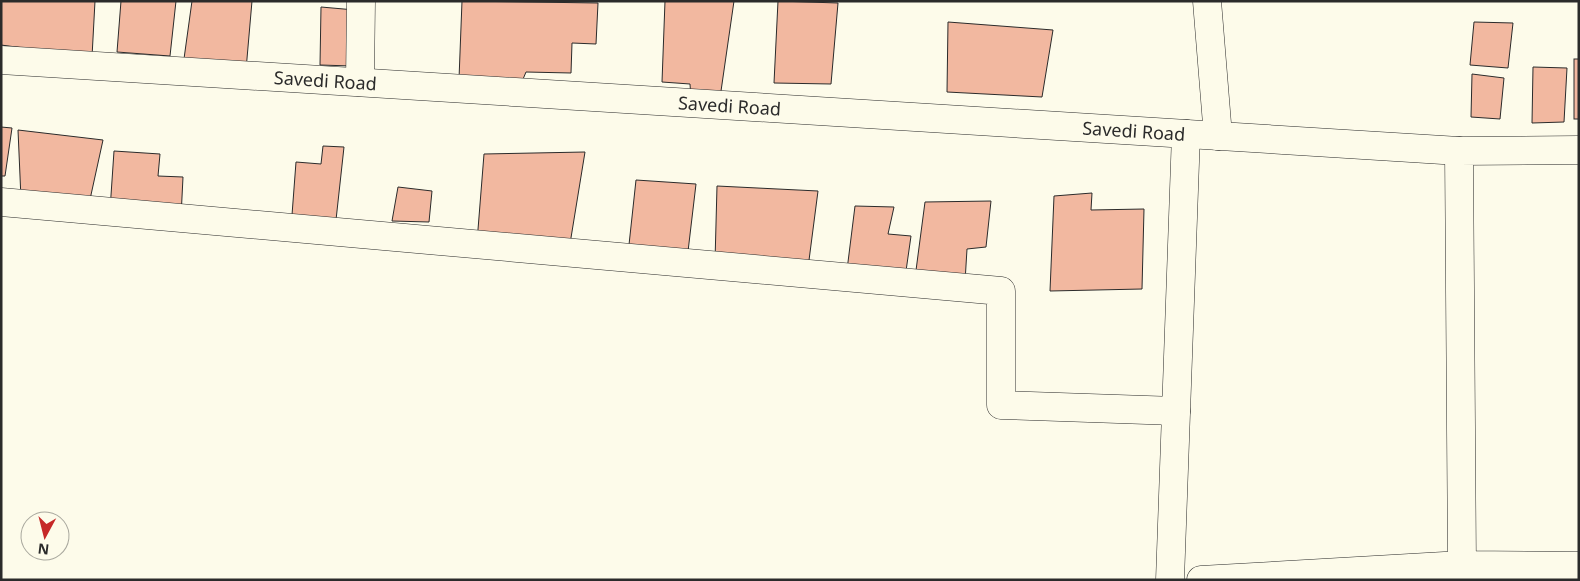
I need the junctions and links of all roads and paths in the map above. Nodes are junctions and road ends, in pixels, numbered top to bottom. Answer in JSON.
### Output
{"nodes":[{"id":1,"x":362,"y":1,"type":"edge"},
{"id":2,"x":1207,"y":1,"type":"edge"},
{"id":3,"x":1,"y":60,"type":"edge"},
{"id":4,"x":360,"y":82,"type":"junction"},
{"id":5,"x":1186,"y":134,"type":"junction"},
{"id":6,"x":1218,"y":136,"type":"junction"},
{"id":7,"x":1579,"y":150,"type":"edge"},
{"id":8,"x":1459,"y":151,"type":"junction"},
{"id":9,"x":1,"y":202,"type":"edge"},
{"id":10,"x":1176,"y":411,"type":"junction"},
{"id":11,"x":1462,"y":565,"type":"junction"},
{"id":12,"x":1579,"y":566,"type":"edge"},
{"id":13,"x":1170,"y":580,"type":"edge"},
{"id":14,"x":1201,"y":580,"type":"edge"}],
"edges":[{"from":1,"to":4,"type":"street"},
{"from":2,"to":6,"type":"street"},
{"from":3,"to":4,"type":"street","name":"Savedi Road"},
{"from":4,"to":5,"type":"street","name":"Savedi Road"},
{"from":5,"to":6,"type":"street","name":"Savedi Road"},
{"from":5,"to":10,"type":"street"},
{"from":6,"to":8,"type":"street","name":"Savedi Road"},
{"from":7,"to":8,"type":"street","name":"Savedi Road"},
{"from":8,"to":11,"type":"street"},
{"from":9,"to":10,"type":"street"},
{"from":10,"to":13,"type":"street"},
{"from":11,"to":12,"type":"street"},
{"from":11,"to":14,"type":"street"}]}
